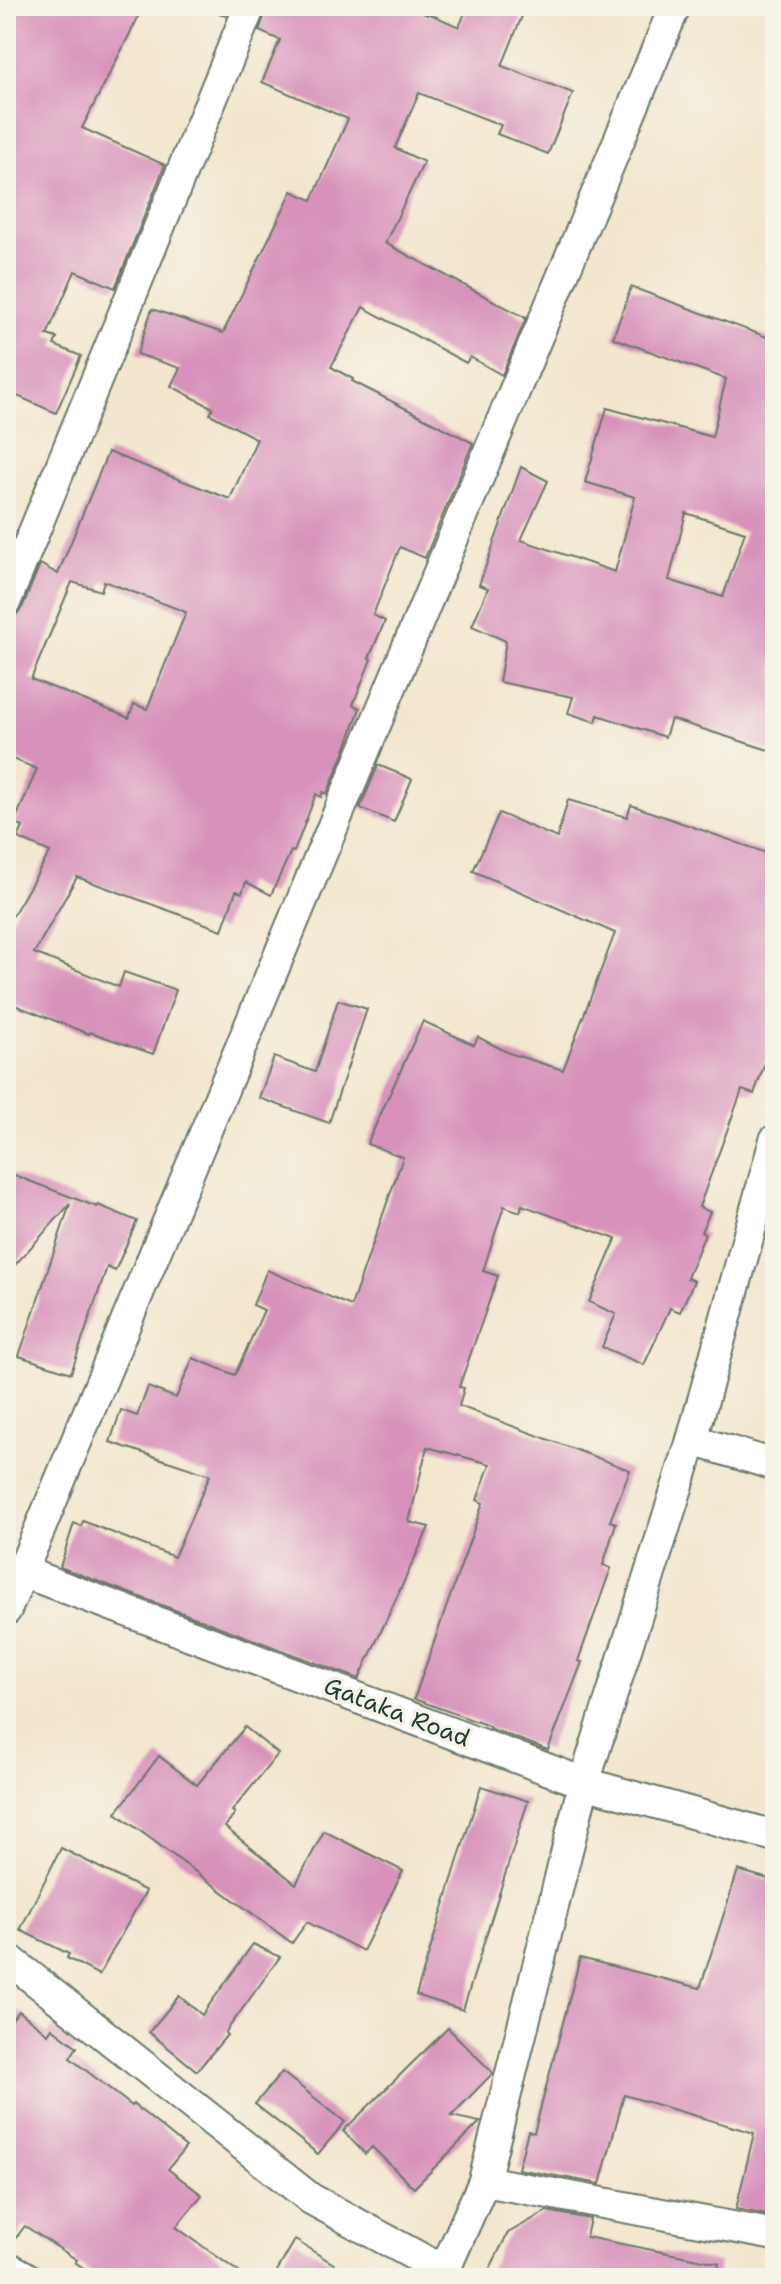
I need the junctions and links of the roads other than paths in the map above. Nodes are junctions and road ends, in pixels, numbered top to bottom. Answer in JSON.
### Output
{"nodes":[{"id":1,"x":250,"y":6,"type":"edge"},
{"id":2,"x":675,"y":6,"type":"edge"},
{"id":3,"x":6,"y":600,"type":"edge"},
{"id":4,"x":775,"y":1140,"type":"edge"},
{"id":5,"x":692,"y":1440,"type":"junction"},
{"id":6,"x":775,"y":1465,"type":"edge"},
{"id":7,"x":23,"y":1572,"type":"junction"},
{"id":8,"x":6,"y":1610,"type":"edge"},
{"id":9,"x":584,"y":1783,"type":"junction"},
{"id":10,"x":775,"y":1836,"type":"edge"},
{"id":11,"x":6,"y":1957,"type":"edge"},
{"id":12,"x":484,"y":2181,"type":"junction"},
{"id":13,"x":775,"y":2235,"type":"edge"},
{"id":14,"x":6,"y":2266,"type":"edge"},
{"id":15,"x":442,"y":2275,"type":"edge"},
{"id":16,"x":27,"y":2278,"type":"edge"}],
"edges":[{"from":1,"to":3,"type":"street"},
{"from":2,"to":7,"type":"street"},
{"from":4,"to":5,"type":"street"},
{"from":5,"to":6,"type":"street"},
{"from":5,"to":9,"type":"street"},
{"from":7,"to":8,"type":"street"},
{"from":7,"to":9,"type":"street","name":"Gataka Road"},
{"from":9,"to":10,"type":"street","name":"Gataka Road"},
{"from":9,"to":12,"type":"street"},
{"from":11,"to":15,"type":"street"},
{"from":12,"to":13,"type":"street"},
{"from":12,"to":15,"type":"street"},
{"from":14,"to":16,"type":"street"}]}
